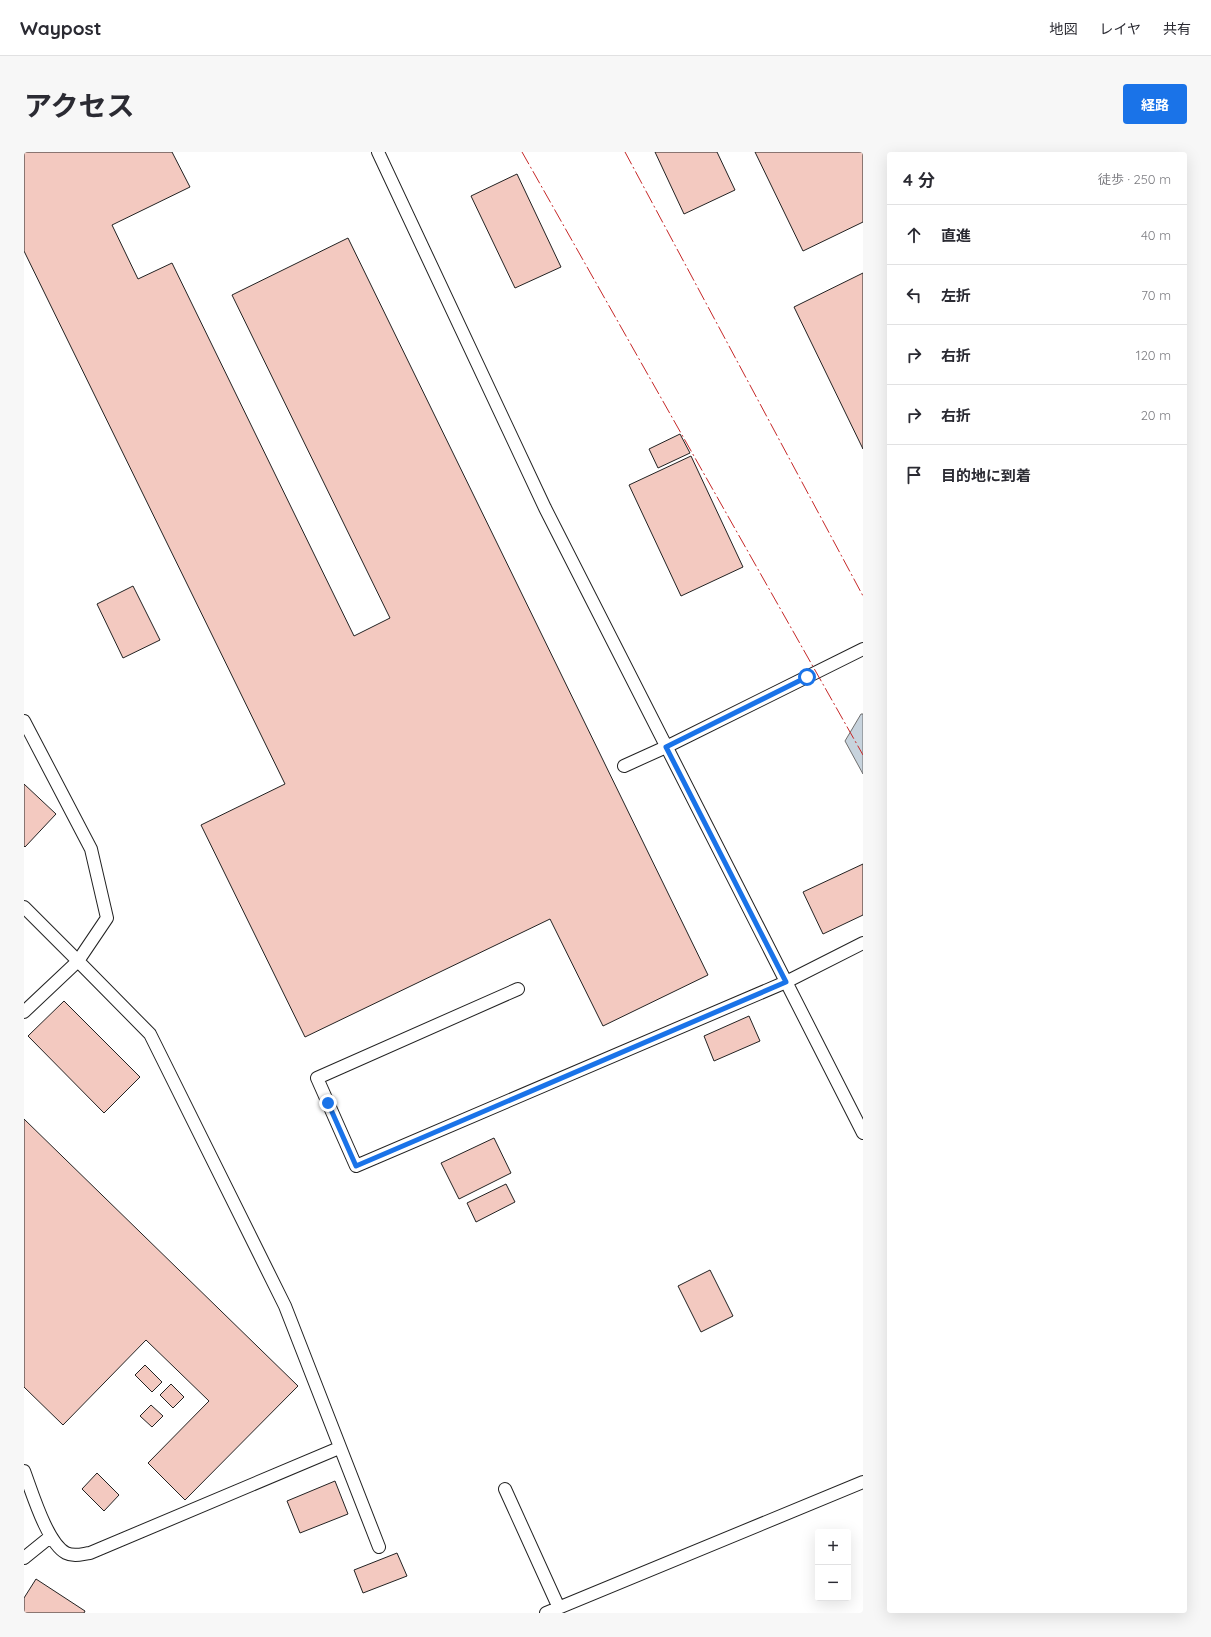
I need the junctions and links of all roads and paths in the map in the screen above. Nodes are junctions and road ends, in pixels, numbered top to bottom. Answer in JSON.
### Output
{"nodes":[{"id":1,"x":378,"y":152,"type":"edge"},
{"id":2,"x":863,"y":649,"type":"edge"},
{"id":3,"x":24,"y":721,"type":"edge"},
{"id":4,"x":666,"y":747,"type":"junction"},
{"id":5,"x":624,"y":766,"type":"dead end"},
{"id":6,"x":24,"y":907,"type":"edge"},
{"id":7,"x":863,"y":943,"type":"edge"},
{"id":8,"x":78,"y":961,"type":"junction"},
{"id":9,"x":786,"y":982,"type":"junction"},
{"id":10,"x":518,"y":989,"type":"dead end"},
{"id":11,"x":24,"y":1012,"type":"edge"},
{"id":12,"x":863,"y":1134,"type":"edge"},
{"id":13,"x":339,"y":1448,"type":"junction"},
{"id":14,"x":24,"y":1471,"type":"edge"},
{"id":15,"x":860,"y":1484,"type":"edge"},
{"id":16,"x":505,"y":1489,"type":"dead end"},
{"id":17,"x":50,"y":1537,"type":"junction"},
{"id":18,"x":378,"y":1547,"type":"dead end"},
{"id":19,"x":24,"y":1558,"type":"edge"},
{"id":20,"x":559,"y":1608,"type":"junction"},
{"id":21,"x":546,"y":1613,"type":"edge"}],
"edges":[{"from":1,"to":4,"type":"lane"},
{"from":2,"to":4,"type":"lane"},
{"from":3,"to":8,"type":"lane"},
{"from":4,"to":5,"type":"lane"},
{"from":4,"to":9,"type":"lane"},
{"from":6,"to":8,"type":"lane"},
{"from":7,"to":9,"type":"lane"},
{"from":8,"to":11,"type":"lane"},
{"from":8,"to":13,"type":"lane"},
{"from":9,"to":10,"type":"lane"},
{"from":9,"to":12,"type":"lane"},
{"from":13,"to":17,"type":"lane"},
{"from":13,"to":18,"type":"lane"},
{"from":14,"to":17,"type":"lane"},
{"from":15,"to":20,"type":"lane"},
{"from":16,"to":20,"type":"lane"},
{"from":17,"to":19,"type":"lane"},
{"from":20,"to":21,"type":"lane"}]}
